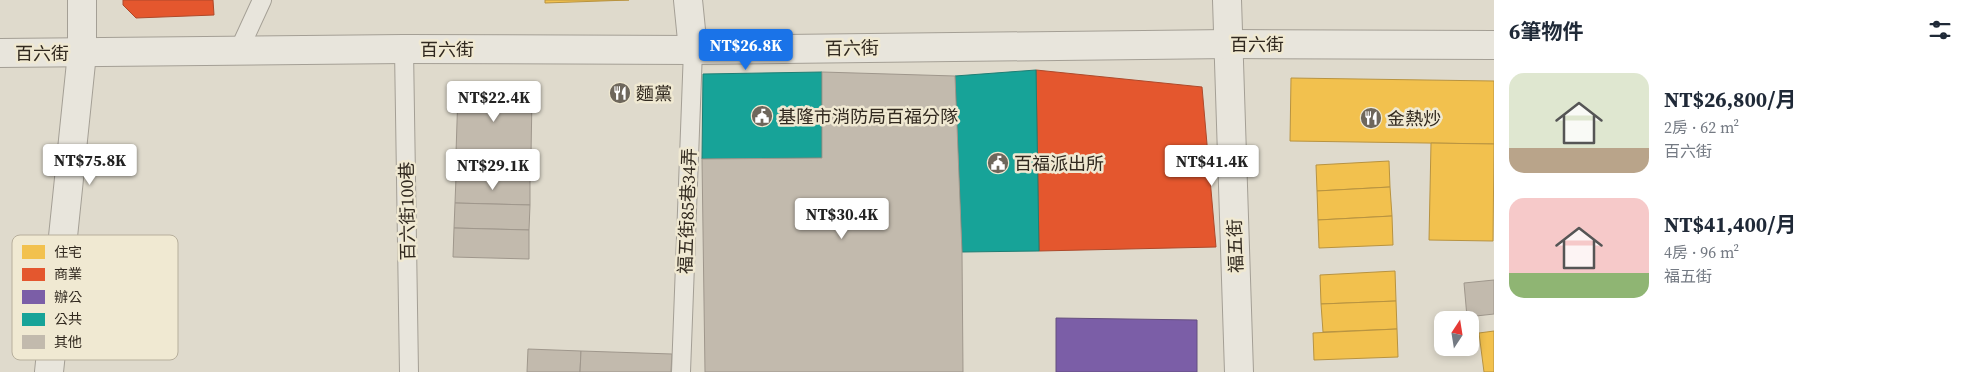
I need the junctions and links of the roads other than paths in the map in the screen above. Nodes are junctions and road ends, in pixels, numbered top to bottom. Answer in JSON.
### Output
{"nodes":[{"id":1,"x":82,"y":0,"type":"edge"},
{"id":2,"x":262,"y":0,"type":"edge"},
{"id":3,"x":688,"y":0,"type":"edge"},
{"id":4,"x":1226,"y":0,"type":"edge"},
{"id":5,"x":1228,"y":44,"type":"junction"},
{"id":6,"x":1494,"y":45,"type":"edge"},
{"id":7,"x":404,"y":49,"type":"junction"},
{"id":8,"x":239,"y":50,"type":"junction"},
{"id":9,"x":693,"y":50,"type":"junction"},
{"id":10,"x":0,"y":53,"type":"edge"},
{"id":11,"x":82,"y":53,"type":"junction"},
{"id":12,"x":64,"y":235,"type":"edge"},
{"id":13,"x":410,"y":372,"type":"edge"},
{"id":14,"x":681,"y":372,"type":"edge"},
{"id":15,"x":1239,"y":372,"type":"edge"}],
"edges":[{"from":1,"to":11,"type":"street"},
{"from":2,"to":8,"type":"lane"},
{"from":3,"to":9,"type":"street"},
{"from":4,"to":5,"type":"street","name":"福五街"},
{"from":5,"to":6,"type":"street","name":"百六街"},
{"from":5,"to":9,"type":"street","name":"百六街"},
{"from":5,"to":15,"type":"street","name":"福五街"},
{"from":7,"to":8,"type":"street","name":"百六街"},
{"from":7,"to":9,"type":"street","name":"百六街"},
{"from":7,"to":13,"type":"lane","name":"百六街100巷"},
{"from":8,"to":11,"type":"street","name":"百六街"},
{"from":9,"to":14,"type":"lane","name":"福五街85巷34弄"},
{"from":10,"to":11,"type":"street","name":"百六街"},
{"from":11,"to":12,"type":"street"}]}
